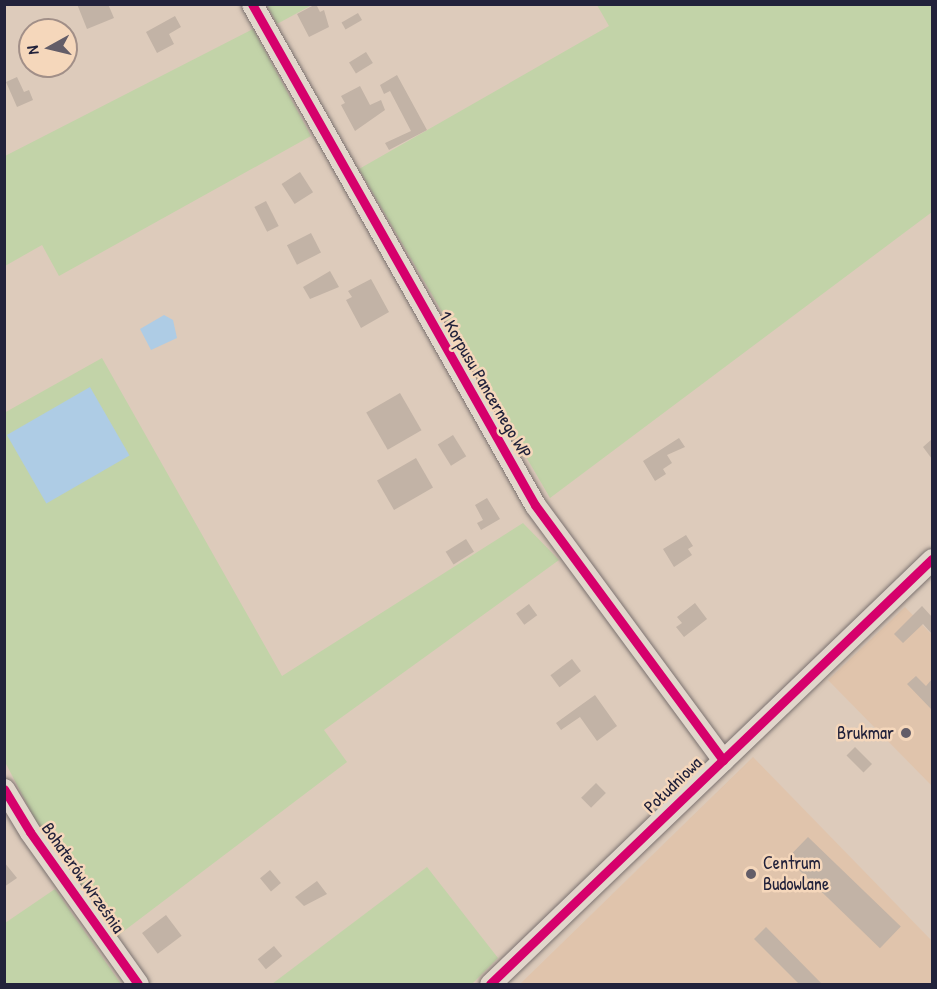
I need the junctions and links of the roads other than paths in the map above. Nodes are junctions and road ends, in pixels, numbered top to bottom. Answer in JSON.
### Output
{"nodes":[{"id":1,"x":252,"y":4,"type":"edge"},
{"id":2,"x":933,"y":560,"type":"edge"},
{"id":3,"x":723,"y":760,"type":"junction"},
{"id":4,"x":4,"y":789,"type":"edge"},
{"id":5,"x":138,"y":984,"type":"edge"},
{"id":6,"x":490,"y":984,"type":"edge"}],
"edges":[{"from":1,"to":3,"type":"street","name":"1 Korpusu Pancernego WP"},
{"from":2,"to":3,"type":"street","name":"Południowa"},
{"from":3,"to":6,"type":"street","name":"Południowa"},
{"from":4,"to":5,"type":"street","name":"Bohaterów Września"}]}
